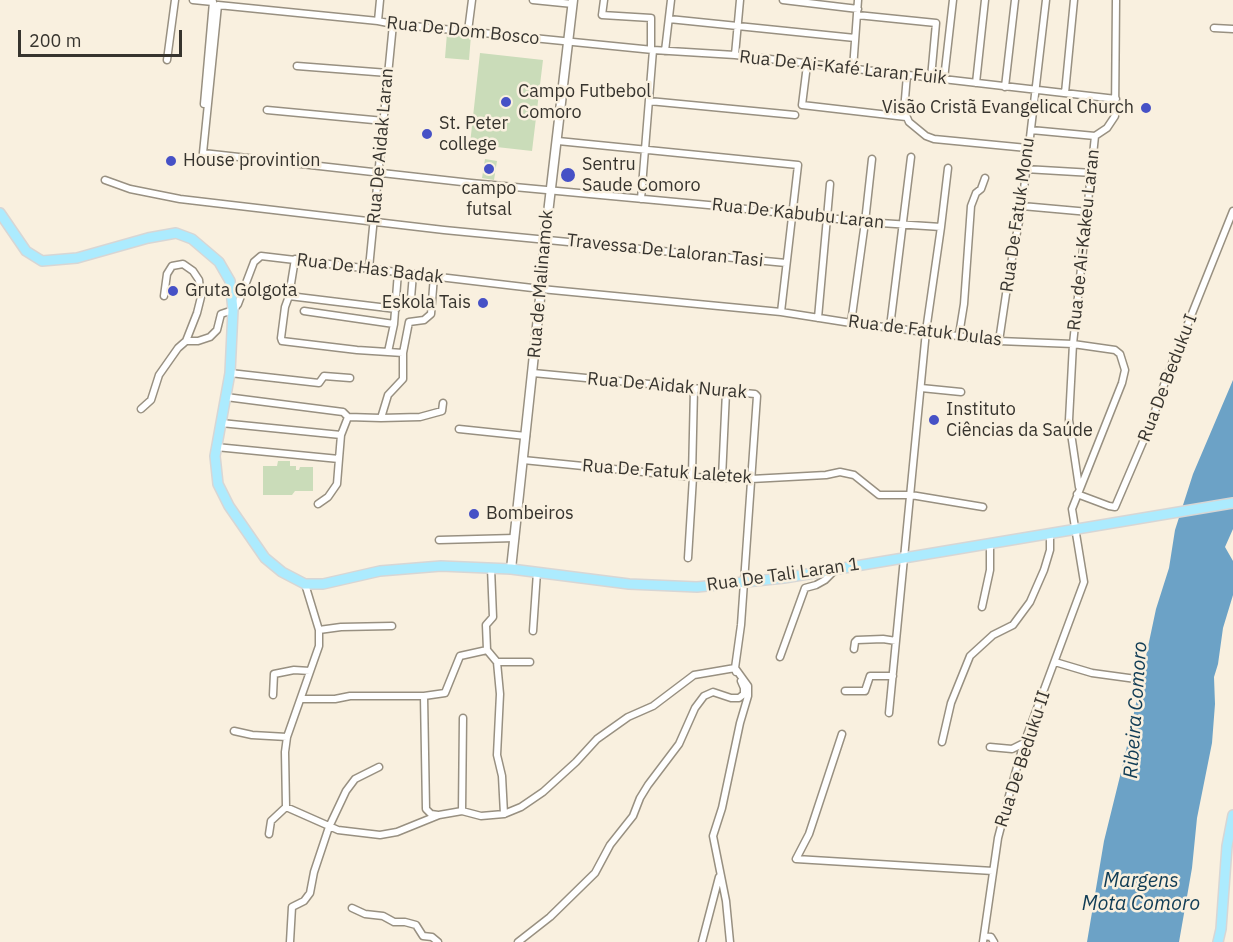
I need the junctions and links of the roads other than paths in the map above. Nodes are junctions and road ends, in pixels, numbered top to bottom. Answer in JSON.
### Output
{"nodes":[{"id":1,"x":175,"y":0,"type":"edge"},
{"id":2,"x":193,"y":0,"type":"edge"},
{"id":3,"x":380,"y":0,"type":"edge"},
{"id":4,"x":472,"y":0,"type":"edge"},
{"id":5,"x":533,"y":0,"type":"edge"},
{"id":6,"x":604,"y":0,"type":"edge"},
{"id":7,"x":671,"y":0,"type":"edge"},
{"id":8,"x":740,"y":0,"type":"edge"},
{"id":9,"x":783,"y":0,"type":"edge"},
{"id":10,"x":858,"y":0,"type":"edge"},
{"id":11,"x":953,"y":0,"type":"edge"},
{"id":12,"x":985,"y":0,"type":"edge"},
{"id":13,"x":1015,"y":0,"type":"edge"},
{"id":14,"x":1046,"y":0,"type":"edge"},
{"id":15,"x":1074,"y":0,"type":"edge"},
{"id":16,"x":1116,"y":0,"type":"edge"},
{"id":17,"x":573,"y":2,"type":"edge"},
{"id":18,"x":857,"y":12,"type":"junction"},
{"id":19,"x":669,"y":19,"type":"junction"},
{"id":20,"x":378,"y":21,"type":"junction"},
{"id":21,"x":393,"y":24,"type":"junction"},
{"id":22,"x":737,"y":25,"type":"junction"},
{"id":23,"x":1214,"y":28,"type":"dead end"},
{"id":24,"x":1233,"y":29,"type":"edge"},
{"id":25,"x":468,"y":31,"type":"junction"},
{"id":26,"x":855,"y":38,"type":"junction"},
{"id":27,"x":570,"y":42,"type":"junction"},
{"id":28,"x":652,"y":50,"type":"junction"},
{"id":29,"x":665,"y":51,"type":"junction"},
{"id":30,"x":735,"y":55,"type":"junction"},
{"id":31,"x":167,"y":60,"type":"dead end"},
{"id":32,"x":807,"y":65,"type":"junction"},
{"id":33,"x":297,"y":66,"type":"dead end"},
{"id":34,"x":853,"y":69,"type":"junction"},
{"id":35,"x":388,"y":73,"type":"junction"},
{"id":36,"x":907,"y":75,"type":"junction"},
{"id":37,"x":932,"y":78,"type":"junction"},
{"id":38,"x":944,"y":79,"type":"junction"},
{"id":39,"x":976,"y":83,"type":"junction"},
{"id":40,"x":1005,"y":87,"type":"junction"},
{"id":41,"x":1034,"y":90,"type":"junction"},
{"id":42,"x":1065,"y":93,"type":"junction"},
{"id":43,"x":1116,"y":99,"type":"junction"},
{"id":44,"x":649,"y":100,"type":"junction"},
{"id":45,"x":267,"y":110,"type":"dead end"},
{"id":46,"x":795,"y":115,"type":"dead end"},
{"id":47,"x":906,"y":117,"type":"junction"},
{"id":48,"x":384,"y":121,"type":"junction"},
{"id":49,"x":1030,"y":130,"type":"junction"},
{"id":50,"x":1095,"y":136,"type":"junction"},
{"id":51,"x":558,"y":141,"type":"junction"},
{"id":52,"x":644,"y":148,"type":"junction"},
{"id":53,"x":1028,"y":148,"type":"junction"},
{"id":54,"x":912,"y":157,"type":"dead end"},
{"id":55,"x":199,"y":159,"type":"dead end"},
{"id":56,"x":872,"y":159,"type":"dead end"},
{"id":57,"x":948,"y":168,"type":"dead end"},
{"id":58,"x":1025,"y":169,"type":"junction"},
{"id":59,"x":379,"y":172,"type":"junction"},
{"id":60,"x":1093,"y":173,"type":"junction"},
{"id":61,"x":986,"y":178,"type":"dead end"},
{"id":62,"x":105,"y":180,"type":"dead end"},
{"id":63,"x":830,"y":184,"type":"dead end"},
{"id":64,"x":550,"y":190,"type":"junction"},
{"id":65,"x":641,"y":199,"type":"junction"},
{"id":66,"x":1022,"y":206,"type":"junction"},
{"id":67,"x":1233,"y":211,"type":"edge"},
{"id":68,"x":1089,"y":212,"type":"junction"},
{"id":69,"x":0,"y":213,"type":"edge"},
{"id":70,"x":792,"y":215,"type":"junction"},
{"id":71,"x":828,"y":218,"type":"junction"},
{"id":72,"x":374,"y":220,"type":"junction"},
{"id":73,"x":865,"y":222,"type":"junction"},
{"id":74,"x":903,"y":225,"type":"junction"},
{"id":75,"x":941,"y":227,"type":"junction"},
{"id":76,"x":545,"y":239,"type":"junction"},
{"id":77,"x":295,"y":260,"type":"junction"},
{"id":78,"x":786,"y":263,"type":"junction"},
{"id":79,"x":369,"y":268,"type":"junction"},
{"id":80,"x":398,"y":272,"type":"junction"},
{"id":81,"x":413,"y":274,"type":"junction"},
{"id":82,"x":434,"y":276,"type":"junction"},
{"id":83,"x":542,"y":289,"type":"junction"},
{"id":84,"x":164,"y":296,"type":"dead end"},
{"id":85,"x":289,"y":296,"type":"junction"},
{"id":86,"x":411,"y":298,"type":"dead end"},
{"id":87,"x":396,"y":309,"type":"junction"},
{"id":88,"x":233,"y":310,"type":"junction"},
{"id":89,"x":304,"y":310,"type":"dead end"},
{"id":90,"x":782,"y":312,"type":"junction"},
{"id":91,"x":818,"y":318,"type":"junction"},
{"id":92,"x":851,"y":323,"type":"junction"},
{"id":93,"x":394,"y":324,"type":"junction"},
{"id":94,"x":890,"y":327,"type":"junction"},
{"id":95,"x":926,"y":331,"type":"junction"},
{"id":96,"x":959,"y":335,"type":"junction"},
{"id":97,"x":186,"y":341,"type":"junction"},
{"id":98,"x":999,"y":341,"type":"junction"},
{"id":99,"x":1073,"y":344,"type":"junction"},
{"id":100,"x":388,"y":352,"type":"junction"},
{"id":101,"x":403,"y":353,"type":"junction"},
{"id":102,"x":231,"y":373,"type":"junction"},
{"id":103,"x":533,"y":373,"type":"junction"},
{"id":104,"x":350,"y":378,"type":"dead end"},
{"id":105,"x":921,"y":388,"type":"junction"},
{"id":106,"x":694,"y":389,"type":"junction"},
{"id":107,"x":726,"y":392,"type":"junction"},
{"id":108,"x":962,"y":392,"type":"dead end"},
{"id":109,"x":226,"y":397,"type":"junction"},
{"id":110,"x":443,"y":403,"type":"dead end"},
{"id":111,"x":141,"y":409,"type":"dead end"},
{"id":112,"x":348,"y":417,"type":"junction"},
{"id":113,"x":381,"y":418,"type":"junction"},
{"id":114,"x":221,"y":423,"type":"junction"},
{"id":115,"x":459,"y":429,"type":"dead end"},
{"id":116,"x":341,"y":435,"type":"junction"},
{"id":117,"x":526,"y":436,"type":"junction"},
{"id":118,"x":216,"y":447,"type":"junction"},
{"id":119,"x":339,"y":459,"type":"junction"},
{"id":120,"x":523,"y":460,"type":"junction"},
{"id":121,"x":692,"y":476,"type":"junction"},
{"id":122,"x":722,"y":478,"type":"junction"},
{"id":123,"x":751,"y":479,"type":"junction"},
{"id":124,"x":1078,"y":491,"type":"junction"},
{"id":125,"x":912,"y":495,"type":"junction"},
{"id":126,"x":1233,"y":502,"type":"edge"},
{"id":127,"x":318,"y":504,"type":"dead end"},
{"id":128,"x":982,"y":507,"type":"dead end"},
{"id":129,"x":1077,"y":530,"type":"junction"},
{"id":130,"x":1050,"y":534,"type":"junction"},
{"id":131,"x":514,"y":538,"type":"junction"},
{"id":132,"x":439,"y":540,"type":"dead end"},
{"id":133,"x":990,"y":544,"type":"junction"},
{"id":134,"x":905,"y":557,"type":"junction"},
{"id":135,"x":688,"y":558,"type":"dead end"},
{"id":136,"x":492,"y":568,"type":"junction"},
{"id":137,"x":511,"y":569,"type":"junction"},
{"id":138,"x":836,"y":569,"type":"junction"},
{"id":139,"x":537,"y":572,"type":"junction"},
{"id":140,"x":744,"y":582,"type":"junction"},
{"id":141,"x":1084,"y":582,"type":"joint"},
{"id":142,"x":305,"y":584,"type":"junction"},
{"id":143,"x":982,"y":607,"type":"dead end"},
{"id":144,"x":392,"y":626,"type":"dead end"},
{"id":145,"x":319,"y":630,"type":"junction"},
{"id":146,"x":533,"y":631,"type":"dead end"},
{"id":147,"x":896,"y":641,"type":"junction"},
{"id":148,"x":854,"y":649,"type":"dead end"},
{"id":149,"x":487,"y":650,"type":"junction"},
{"id":150,"x":780,"y":657,"type":"dead end"},
{"id":151,"x":497,"y":662,"type":"junction"},
{"id":152,"x":530,"y":662,"type":"dead end"},
{"id":153,"x":1055,"y":662,"type":"junction"},
{"id":154,"x":735,"y":668,"type":"junction"},
{"id":155,"x":309,"y":671,"type":"junction"},
{"id":156,"x":893,"y":676,"type":"junction"},
{"id":157,"x":1136,"y":679,"type":"dead end"},
{"id":158,"x":845,"y":691,"type":"dead end"},
{"id":159,"x":273,"y":695,"type":"dead end"},
{"id":160,"x":424,"y":696,"type":"junction"},
{"id":161,"x":301,"y":699,"type":"junction"},
{"id":162,"x":889,"y":713,"type":"dead end"},
{"id":163,"x":463,"y":718,"type":"dead end"},
{"id":164,"x":234,"y":730,"type":"dead end"},
{"id":165,"x":842,"y":734,"type":"dead end"},
{"id":166,"x":287,"y":737,"type":"junction"},
{"id":167,"x":942,"y":742,"type":"dead end"},
{"id":168,"x":1024,"y":743,"type":"junction"},
{"id":169,"x":990,"y":747,"type":"dead end"},
{"id":170,"x":379,"y":767,"type":"dead end"},
{"id":171,"x":286,"y":807,"type":"junction"},
{"id":172,"x":462,"y":811,"type":"junction"},
{"id":173,"x":504,"y":814,"type":"junction"},
{"id":174,"x":1233,"y":814,"type":"edge"},
{"id":175,"x":439,"y":815,"type":"junction"},
{"id":176,"x":329,"y":827,"type":"junction"},
{"id":177,"x":269,"y":834,"type":"dead end"},
{"id":178,"x":1230,"y":847,"type":"edge"},
{"id":179,"x":993,"y":871,"type":"junction"},
{"id":180,"x":720,"y":873,"type":"junction"},
{"id":181,"x":352,"y":908,"type":"dead end"},
{"id":182,"x":984,"y":939,"type":"edge"},
{"id":183,"x":290,"y":942,"type":"edge"},
{"id":184,"x":438,"y":942,"type":"edge"},
{"id":185,"x":518,"y":942,"type":"edge"},
{"id":186,"x":702,"y":942,"type":"edge"},
{"id":187,"x":730,"y":942,"type":"edge"},
{"id":188,"x":994,"y":942,"type":"edge"},
{"id":189,"x":1218,"y":942,"type":"edge"}],
"edges":[{"from":1,"to":31,"type":"street"},
{"from":2,"to":55,"type":"street"},
{"from":3,"to":20,"type":"street","name":"Rua De Dom Bosco"},
{"from":4,"to":25,"type":"street"},
{"from":5,"to":17,"type":"street"},
{"from":6,"to":28,"type":"street"},
{"from":7,"to":19,"type":"street"},
{"from":8,"to":22,"type":"street"},
{"from":9,"to":18,"type":"street"},
{"from":10,"to":18,"type":"street"},
{"from":11,"to":38,"type":"street"},
{"from":12,"to":39,"type":"street"},
{"from":13,"to":40,"type":"street"},
{"from":14,"to":41,"type":"street","name":"Rua De Fatuk Monu"},
{"from":15,"to":42,"type":"street"},
{"from":16,"to":43,"type":"street","name":"Rua de Ai-Kakeu Laran"},
{"from":17,"to":27,"type":"street","name":"Rua de Malinamok"},
{"from":18,"to":26,"type":"street"},
{"from":18,"to":37,"type":"street"},
{"from":19,"to":22,"type":"street"},
{"from":19,"to":29,"type":"street"},
{"from":20,"to":21,"type":"street","name":"Rua De Dom Bosco"},
{"from":20,"to":59,"type":"street","name":"Rua De Kabubu Laran"},
{"from":21,"to":25,"type":"street","name":"Rua De Dom Bosco"},
{"from":21,"to":35,"type":"street","name":"Rua De Aidak Laran"},
{"from":22,"to":26,"type":"street"},
{"from":22,"to":30,"type":"street"},
{"from":23,"to":24,"type":"street"},
{"from":25,"to":27,"type":"street","name":"Rua De Dom Bosco"},
{"from":26,"to":34,"type":"street"},
{"from":27,"to":28,"type":"street","name":"Rua De Ai-Kafé Laran Fuik"},
{"from":27,"to":51,"type":"street","name":"Rua de Malinamok"},
{"from":28,"to":29,"type":"street","name":"Rua De Ai-Kafé Laran Fuik"},
{"from":28,"to":44,"type":"street"},
{"from":29,"to":30,"type":"street","name":"Rua De Ai-Kafé Laran Fuik"},
{"from":30,"to":32,"type":"street","name":"Rua De Ai-Kafé Laran Fuik"},
{"from":32,"to":34,"type":"street","name":"Rua De Ai-Kafé Laran Fuik"},
{"from":32,"to":47,"type":"street"},
{"from":33,"to":35,"type":"street"},
{"from":34,"to":36,"type":"street","name":"Rua De Ai-Kafé Laran Fuik"},
{"from":35,"to":48,"type":"street","name":"Rua De Aidak Laran"},
{"from":36,"to":37,"type":"street","name":"Rua De Ai-Kafé Laran Fuik"},
{"from":36,"to":47,"type":"street"},
{"from":37,"to":38,"type":"street","name":"Rua De Ai-Kafé Laran Fuik"},
{"from":38,"to":39,"type":"street","name":"Rua De Ai-Kafé Laran Fuik"},
{"from":39,"to":40,"type":"street","name":"Rua De Ai-Kafé Laran Fuik"},
{"from":40,"to":41,"type":"street","name":"Rua De Ai-Kafé Laran Fuik"},
{"from":41,"to":42,"type":"street","name":"Rua De Ai-Kafé Laran Fuik"},
{"from":41,"to":49,"type":"street","name":"Rua De Fatuk Monu"},
{"from":42,"to":43,"type":"street","name":"Rua De Ai-Kafé Laran Fuik"},
{"from":43,"to":50,"type":"street","name":"Rua de Ai-Kakeu Laran"},
{"from":44,"to":46,"type":"street"},
{"from":44,"to":52,"type":"street"},
{"from":45,"to":48,"type":"street"},
{"from":47,"to":53,"type":"street"},
{"from":48,"to":59,"type":"street","name":"Rua De Aidak Laran"},
{"from":49,"to":50,"type":"street"},
{"from":49,"to":53,"type":"street","name":"Rua De Fatuk Monu"},
{"from":50,"to":60,"type":"street","name":"Rua de Ai-Kakeu Laran"},
{"from":51,"to":52,"type":"street"},
{"from":51,"to":64,"type":"street","name":"Rua de Malinamok"},
{"from":52,"to":65,"type":"street"},
{"from":52,"to":70,"type":"street"},
{"from":53,"to":58,"type":"street","name":"Rua De Fatuk Monu"},
{"from":54,"to":74,"type":"street"},
{"from":56,"to":73,"type":"street"},
{"from":57,"to":75,"type":"street"},
{"from":58,"to":60,"type":"street"},
{"from":58,"to":66,"type":"street","name":"Rua De Fatuk Monu"},
{"from":59,"to":64,"type":"street","name":"Rua De Kabubu Laran"},
{"from":59,"to":72,"type":"street","name":"Rua De Aidak Laran"},
{"from":60,"to":68,"type":"street","name":"Rua de Ai-Kakeu Laran"},
{"from":61,"to":96,"type":"street"},
{"from":62,"to":72,"type":"street","name":"Travessa De Laloran Tasi"},
{"from":63,"to":71,"type":"street"},
{"from":64,"to":65,"type":"street","name":"Rua De Kabubu Laran"},
{"from":64,"to":76,"type":"street","name":"Rua de Malinamok"},
{"from":65,"to":70,"type":"street","name":"Rua De Kabubu Laran"},
{"from":66,"to":68,"type":"street"},
{"from":66,"to":98,"type":"street","name":"Rua De Fatuk Monu"},
{"from":67,"to":124,"type":"street","name":"Rua De Beduku I"},
{"from":68,"to":99,"type":"street","name":"Rua de Ai-Kakeu Laran"},
{"from":69,"to":88,"type":"main road"},
{"from":70,"to":71,"type":"street","name":"Rua De Kabubu Laran"},
{"from":70,"to":78,"type":"street"},
{"from":71,"to":73,"type":"street","name":"Rua De Kabubu Laran"},
{"from":71,"to":91,"type":"street"},
{"from":72,"to":76,"type":"street","name":"Travessa De Laloran Tasi"},
{"from":72,"to":79,"type":"street","name":"Rua De Aidak Laran"},
{"from":73,"to":74,"type":"street","name":"Rua De Kabubu Laran"},
{"from":73,"to":92,"type":"street"},
{"from":74,"to":75,"type":"street","name":"Rua De Kabubu Laran"},
{"from":74,"to":94,"type":"street"},
{"from":75,"to":95,"type":"street"},
{"from":76,"to":78,"type":"street","name":"Travessa De Laloran Tasi"},
{"from":76,"to":83,"type":"street","name":"Rua de Malinamok"},
{"from":77,"to":79,"type":"street","name":"Rua De Has Badak"},
{"from":77,"to":85,"type":"street"},
{"from":77,"to":88,"type":"street","name":"Rua De Has Badak"},
{"from":78,"to":90,"type":"street"},
{"from":79,"to":80,"type":"street","name":"Rua De Has Badak"},
{"from":80,"to":81,"type":"street","name":"Rua De Has Badak"},
{"from":80,"to":87,"type":"street"},
{"from":81,"to":82,"type":"street","name":"Rua De Has Badak"},
{"from":81,"to":86,"type":"street"},
{"from":82,"to":83,"type":"street","name":"Rua De Has Badak"},
{"from":82,"to":101,"type":"street"},
{"from":83,"to":90,"type":"street","name":"Rua de Fatuk Dulas"},
{"from":83,"to":103,"type":"street","name":"Rua de Malinamok"},
{"from":84,"to":97,"type":"street"},
{"from":85,"to":87,"type":"street"},
{"from":85,"to":100,"type":"street"},
{"from":87,"to":93,"type":"street"},
{"from":88,"to":97,"type":"street"},
{"from":88,"to":102,"type":"main road"},
{"from":89,"to":93,"type":"street"},
{"from":90,"to":91,"type":"street","name":"Rua de Fatuk Dulas"},
{"from":91,"to":92,"type":"street","name":"Rua de Fatuk Dulas"},
{"from":92,"to":94,"type":"street","name":"Rua de Fatuk Dulas"},
{"from":93,"to":100,"type":"street"},
{"from":94,"to":95,"type":"street","name":"Rua de Fatuk Dulas"},
{"from":95,"to":96,"type":"street","name":"Rua de Fatuk Dulas"},
{"from":95,"to":105,"type":"street"},
{"from":96,"to":98,"type":"street","name":"Rua de Fatuk Dulas"},
{"from":97,"to":111,"type":"street"},
{"from":98,"to":99,"type":"street","name":"Rua de Fatuk Dulas"},
{"from":99,"to":124,"type":"street","name":"Rua de Ai-Kakeu Laran"},
{"from":99,"to":124,"type":"street","name":"Rua de Fatuk Dulas"},
{"from":100,"to":101,"type":"street"},
{"from":101,"to":113,"type":"street"},
{"from":102,"to":104,"type":"street"},
{"from":102,"to":109,"type":"main road"},
{"from":103,"to":106,"type":"street","name":"Rua De Aidak Nurak"},
{"from":103,"to":117,"type":"street","name":"Rua de Malinamok"},
{"from":105,"to":108,"type":"street"},
{"from":105,"to":125,"type":"street"},
{"from":106,"to":107,"type":"street","name":"Rua De Aidak Nurak"},
{"from":106,"to":121,"type":"street"},
{"from":107,"to":122,"type":"street"},
{"from":107,"to":123,"type":"street","name":"Rua De Aidak Nurak"},
{"from":109,"to":112,"type":"street"},
{"from":109,"to":114,"type":"main road"},
{"from":110,"to":113,"type":"street"},
{"from":112,"to":113,"type":"street"},
{"from":112,"to":116,"type":"street"},
{"from":114,"to":116,"type":"street"},
{"from":114,"to":118,"type":"main road"},
{"from":115,"to":117,"type":"street"},
{"from":116,"to":119,"type":"street"},
{"from":117,"to":120,"type":"street","name":"Rua de Malinamok"},
{"from":118,"to":119,"type":"street"},
{"from":118,"to":142,"type":"main road"},
{"from":119,"to":127,"type":"street"},
{"from":120,"to":121,"type":"street","name":"Rua De Fatuk Laletek"},
{"from":120,"to":131,"type":"street","name":"Rua de Malinamok"},
{"from":121,"to":122,"type":"street","name":"Rua De Fatuk Laletek"},
{"from":121,"to":135,"type":"street"},
{"from":122,"to":123,"type":"street","name":"Rua De Fatuk Laletek"},
{"from":123,"to":125,"type":"street","name":"Rua De Fatuk Laletek"},
{"from":123,"to":140,"type":"street","name":"Rua De Aidak Nurak"},
{"from":124,"to":129,"type":"street","name":"Rua de Fatuk Dulas"},
{"from":125,"to":128,"type":"street","name":"Rua De Fatuk Laletek"},
{"from":125,"to":134,"type":"street"},
{"from":126,"to":129,"type":"main road","name":"Rua De Tali Laran 1"},
{"from":129,"to":130,"type":"main road","name":"Rua De Tali Laran 1"},
{"from":129,"to":141,"type":"street","name":"Rua de Fatuk Dulas"},
{"from":130,"to":133,"type":"main road","name":"Rua De Tali Laran 1"},
{"from":130,"to":167,"type":"street"},
{"from":131,"to":132,"type":"street"},
{"from":131,"to":137,"type":"street","name":"Rua de Malinamok"},
{"from":133,"to":134,"type":"main road","name":"Rua De Tali Laran 1"},
{"from":133,"to":143,"type":"street"},
{"from":134,"to":138,"type":"main road","name":"Rua De Tali Laran 1"},
{"from":134,"to":147,"type":"street"},
{"from":136,"to":137,"type":"main road","name":"Rua De Tali Laran 1"},
{"from":136,"to":142,"type":"main road","name":"Rua De Tali Laran 1"},
{"from":136,"to":149,"type":"street"},
{"from":137,"to":139,"type":"main road","name":"Rua De Tali Laran 1"},
{"from":138,"to":140,"type":"main road","name":"Rua De Tali Laran 1"},
{"from":138,"to":150,"type":"street"},
{"from":139,"to":140,"type":"main road","name":"Rua De Tali Laran 1"},
{"from":139,"to":146,"type":"street"},
{"from":140,"to":154,"type":"street","name":"Rua De Aidak Nurak"},
{"from":141,"to":153,"type":"street","name":"Rua De Beduku II"},
{"from":142,"to":145,"type":"street"},
{"from":144,"to":145,"type":"street"},
{"from":145,"to":155,"type":"street"},
{"from":147,"to":148,"type":"street"},
{"from":147,"to":156,"type":"street"},
{"from":149,"to":151,"type":"street"},
{"from":149,"to":160,"type":"street"},
{"from":151,"to":152,"type":"street"},
{"from":151,"to":173,"type":"street"},
{"from":153,"to":157,"type":"street"},
{"from":153,"to":168,"type":"street","name":"Rua De Beduku II"},
{"from":154,"to":173,"type":"street"},
{"from":154,"to":180,"type":"street"},
{"from":154,"to":185,"type":"street"},
{"from":155,"to":159,"type":"street"},
{"from":155,"to":161,"type":"street"},
{"from":156,"to":158,"type":"street"},
{"from":156,"to":162,"type":"street"},
{"from":160,"to":161,"type":"street"},
{"from":160,"to":175,"type":"street"},
{"from":161,"to":166,"type":"street"},
{"from":163,"to":172,"type":"street"},
{"from":164,"to":166,"type":"street"},
{"from":165,"to":179,"type":"street"},
{"from":166,"to":171,"type":"street"},
{"from":168,"to":169,"type":"street"},
{"from":168,"to":179,"type":"street","name":"Rua De Beduku II"},
{"from":170,"to":176,"type":"street"},
{"from":171,"to":176,"type":"street"},
{"from":171,"to":177,"type":"street"},
{"from":172,"to":173,"type":"street"},
{"from":172,"to":175,"type":"street"},
{"from":174,"to":178,"type":"main road"},
{"from":175,"to":176,"type":"street"},
{"from":176,"to":183,"type":"street"},
{"from":178,"to":189,"type":"main road"},
{"from":179,"to":182,"type":"street","name":"Rua De Beduku II"},
{"from":180,"to":186,"type":"street"},
{"from":180,"to":187,"type":"street"},
{"from":181,"to":184,"type":"street"},
{"from":182,"to":188,"type":"street"}]}
